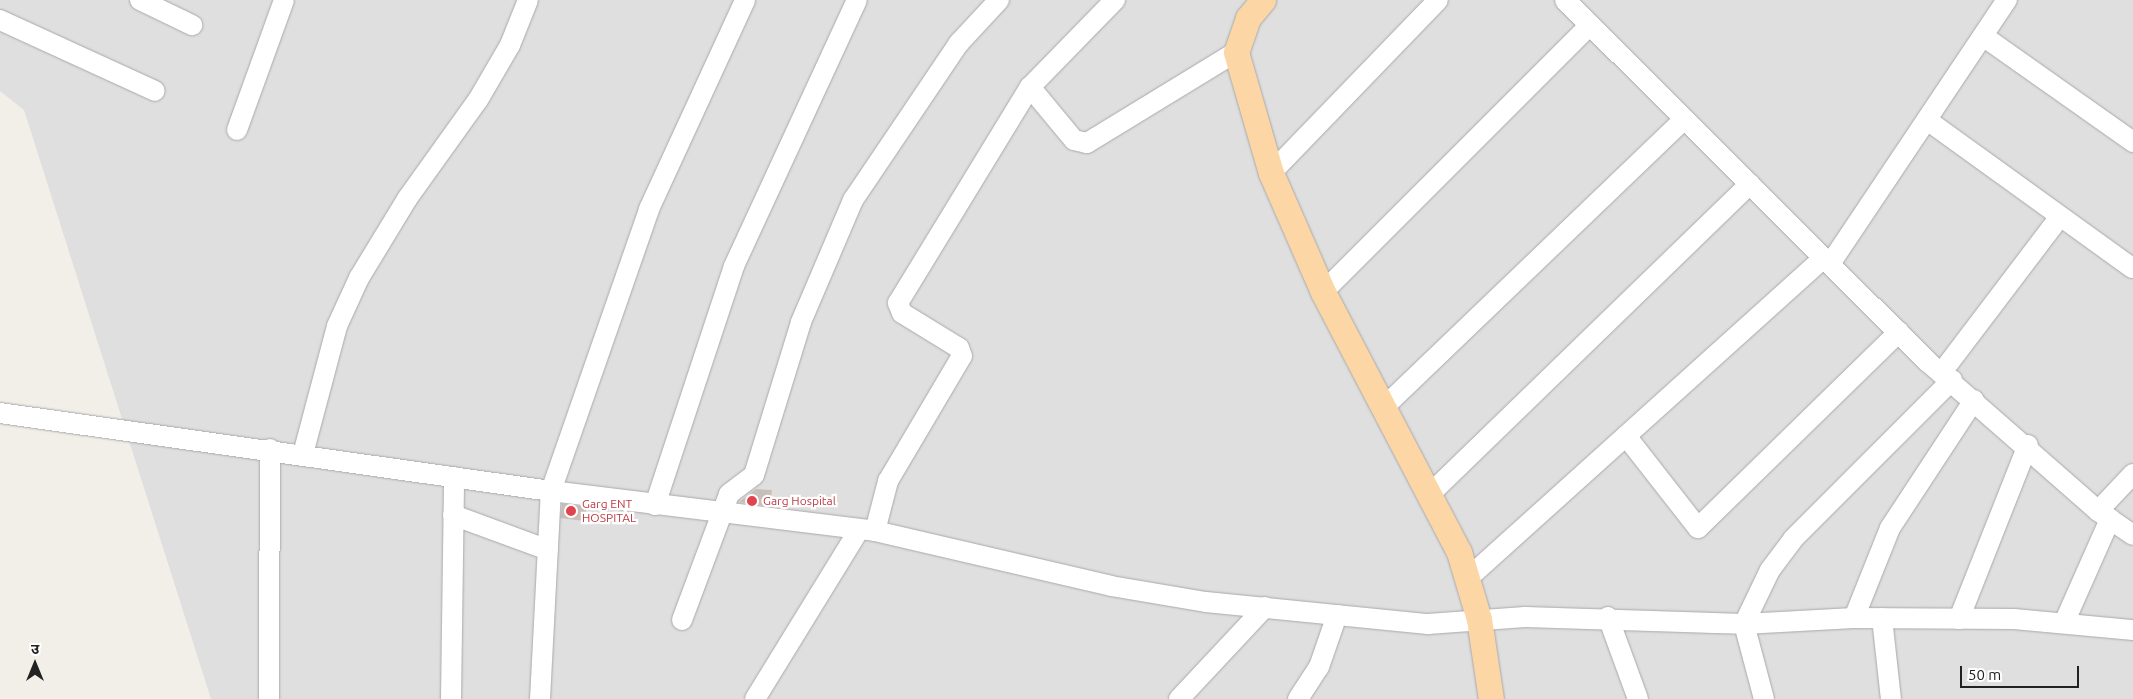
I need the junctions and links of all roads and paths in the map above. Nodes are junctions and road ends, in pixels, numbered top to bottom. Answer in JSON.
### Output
{"nodes":[{"id":1,"x":140,"y":0,"type":"edge"},
{"id":2,"x":284,"y":0,"type":"edge"},
{"id":3,"x":528,"y":0,"type":"edge"},
{"id":4,"x":745,"y":0,"type":"edge"},
{"id":5,"x":857,"y":0,"type":"edge"},
{"id":6,"x":999,"y":0,"type":"edge"},
{"id":7,"x":1115,"y":0,"type":"edge"},
{"id":8,"x":1263,"y":0,"type":"edge"},
{"id":9,"x":1438,"y":0,"type":"edge"},
{"id":10,"x":1565,"y":0,"type":"edge"},
{"id":11,"x":2007,"y":0,"type":"edge"},
{"id":12,"x":0,"y":20,"type":"edge"},
{"id":13,"x":192,"y":25,"type":"dead end"},
{"id":14,"x":1590,"y":25,"type":"junction"},
{"id":15,"x":1983,"y":36,"type":"junction"},
{"id":16,"x":1236,"y":52,"type":"junction"},
{"id":17,"x":1030,"y":88,"type":"junction"},
{"id":18,"x":155,"y":91,"type":"dead end"},
{"id":19,"x":1684,"y":119,"type":"junction"},
{"id":20,"x":1927,"y":120,"type":"junction"},
{"id":21,"x":236,"y":130,"type":"dead end"},
{"id":22,"x":2133,"y":142,"type":"edge"},
{"id":23,"x":1271,"y":173,"type":"junction"},
{"id":24,"x":1750,"y":184,"type":"junction"},
{"id":25,"x":2059,"y":218,"type":"junction"},
{"id":26,"x":1827,"y":261,"type":"junction"},
{"id":27,"x":2132,"y":268,"type":"edge"},
{"id":28,"x":1323,"y":292,"type":"junction"},
{"id":29,"x":1899,"y":332,"type":"junction"},
{"id":30,"x":1947,"y":376,"type":"junction"},
{"id":31,"x":1974,"y":400,"type":"junction"},
{"id":32,"x":1383,"y":408,"type":"junction"},
{"id":33,"x":0,"y":413,"type":"edge"},
{"id":34,"x":1626,"y":436,"type":"junction"},
{"id":35,"x":2028,"y":445,"type":"junction"},
{"id":36,"x":270,"y":449,"type":"junction"},
{"id":37,"x":303,"y":454,"type":"junction"},
{"id":38,"x":2133,"y":474,"type":"edge"},
{"id":39,"x":454,"y":477,"type":"junction"},
{"id":40,"x":551,"y":492,"type":"junction"},
{"id":41,"x":1429,"y":495,"type":"junction"},
{"id":42,"x":656,"y":505,"type":"junction"},
{"id":43,"x":720,"y":514,"type":"junction"},
{"id":44,"x":453,"y":515,"type":"junction"},
{"id":45,"x":2104,"y":515,"type":"junction"},
{"id":46,"x":867,"y":530,"type":"junction"},
{"id":47,"x":2133,"y":535,"type":"edge"},
{"id":48,"x":548,"y":550,"type":"junction"},
{"id":49,"x":1467,"y":580,"type":"junction"},
{"id":50,"x":1265,"y":607,"type":"junction"},
{"id":51,"x":1337,"y":615,"type":"junction"},
{"id":52,"x":1608,"y":617,"type":"junction"},
{"id":53,"x":1854,"y":618,"type":"junction"},
{"id":54,"x":1882,"y":618,"type":"junction"},
{"id":55,"x":1480,"y":619,"type":"junction"},
{"id":56,"x":1959,"y":619,"type":"junction"},
{"id":57,"x":682,"y":620,"type":"dead end"},
{"id":58,"x":2064,"y":623,"type":"junction"},
{"id":59,"x":1744,"y":624,"type":"junction"},
{"id":60,"x":2133,"y":630,"type":"edge"},
{"id":61,"x":1308,"y":694,"type":"edge"},
{"id":62,"x":269,"y":699,"type":"edge"},
{"id":63,"x":451,"y":699,"type":"edge"},
{"id":64,"x":540,"y":699,"type":"edge"},
{"id":65,"x":755,"y":699,"type":"edge"},
{"id":66,"x":1179,"y":699,"type":"edge"},
{"id":67,"x":1491,"y":699,"type":"edge"},
{"id":68,"x":1638,"y":699,"type":"edge"},
{"id":69,"x":1764,"y":699,"type":"edge"},
{"id":70,"x":1891,"y":699,"type":"edge"}],
"edges":[{"from":1,"to":13,"type":"street"},
{"from":2,"to":21,"type":"street"},
{"from":3,"to":37,"type":"street"},
{"from":4,"to":40,"type":"street"},
{"from":5,"to":42,"type":"street"},
{"from":6,"to":43,"type":"street"},
{"from":7,"to":17,"type":"street"},
{"from":8,"to":16,"type":"main road"},
{"from":9,"to":23,"type":"street"},
{"from":10,"to":14,"type":"street"},
{"from":11,"to":15,"type":"street"},
{"from":12,"to":18,"type":"street"},
{"from":14,"to":19,"type":"street"},
{"from":14,"to":28,"type":"street"},
{"from":15,"to":20,"type":"street"},
{"from":15,"to":22,"type":"street"},
{"from":16,"to":17,"type":"street"},
{"from":16,"to":23,"type":"main road"},
{"from":17,"to":46,"type":"street"},
{"from":19,"to":24,"type":"street"},
{"from":19,"to":32,"type":"street"},
{"from":20,"to":25,"type":"street"},
{"from":20,"to":26,"type":"street"},
{"from":23,"to":28,"type":"main road"},
{"from":24,"to":26,"type":"street"},
{"from":24,"to":41,"type":"street"},
{"from":25,"to":27,"type":"street"},
{"from":25,"to":30,"type":"street"},
{"from":26,"to":29,"type":"street"},
{"from":26,"to":34,"type":"street"},
{"from":28,"to":32,"type":"main road"},
{"from":29,"to":30,"type":"street"},
{"from":29,"to":34,"type":"street"},
{"from":30,"to":31,"type":"street"},
{"from":30,"to":59,"type":"street"},
{"from":31,"to":35,"type":"street"},
{"from":31,"to":53,"type":"street"},
{"from":32,"to":41,"type":"main road"},
{"from":33,"to":36,"type":"street"},
{"from":34,"to":49,"type":"street"},
{"from":35,"to":45,"type":"street"},
{"from":35,"to":56,"type":"street"},
{"from":36,"to":37,"type":"street"},
{"from":36,"to":62,"type":"street"},
{"from":37,"to":39,"type":"street"},
{"from":38,"to":45,"type":"street"},
{"from":39,"to":40,"type":"street"},
{"from":39,"to":44,"type":"street"},
{"from":40,"to":42,"type":"street"},
{"from":40,"to":48,"type":"street"},
{"from":41,"to":49,"type":"main road"},
{"from":42,"to":43,"type":"street"},
{"from":43,"to":46,"type":"street"},
{"from":43,"to":57,"type":"street"},
{"from":44,"to":48,"type":"street"},
{"from":44,"to":63,"type":"street"},
{"from":45,"to":47,"type":"street"},
{"from":45,"to":58,"type":"street"},
{"from":46,"to":50,"type":"street"},
{"from":46,"to":65,"type":"street"},
{"from":48,"to":64,"type":"street"},
{"from":49,"to":55,"type":"main road"},
{"from":50,"to":51,"type":"street"},
{"from":50,"to":66,"type":"street"},
{"from":51,"to":55,"type":"street"},
{"from":51,"to":61,"type":"street"},
{"from":52,"to":55,"type":"street"},
{"from":52,"to":59,"type":"street"},
{"from":52,"to":68,"type":"street"},
{"from":53,"to":54,"type":"street"},
{"from":53,"to":59,"type":"street"},
{"from":54,"to":56,"type":"street"},
{"from":54,"to":70,"type":"street"},
{"from":55,"to":67,"type":"main road"},
{"from":56,"to":58,"type":"street"},
{"from":58,"to":60,"type":"street"},
{"from":59,"to":69,"type":"street"}]}
